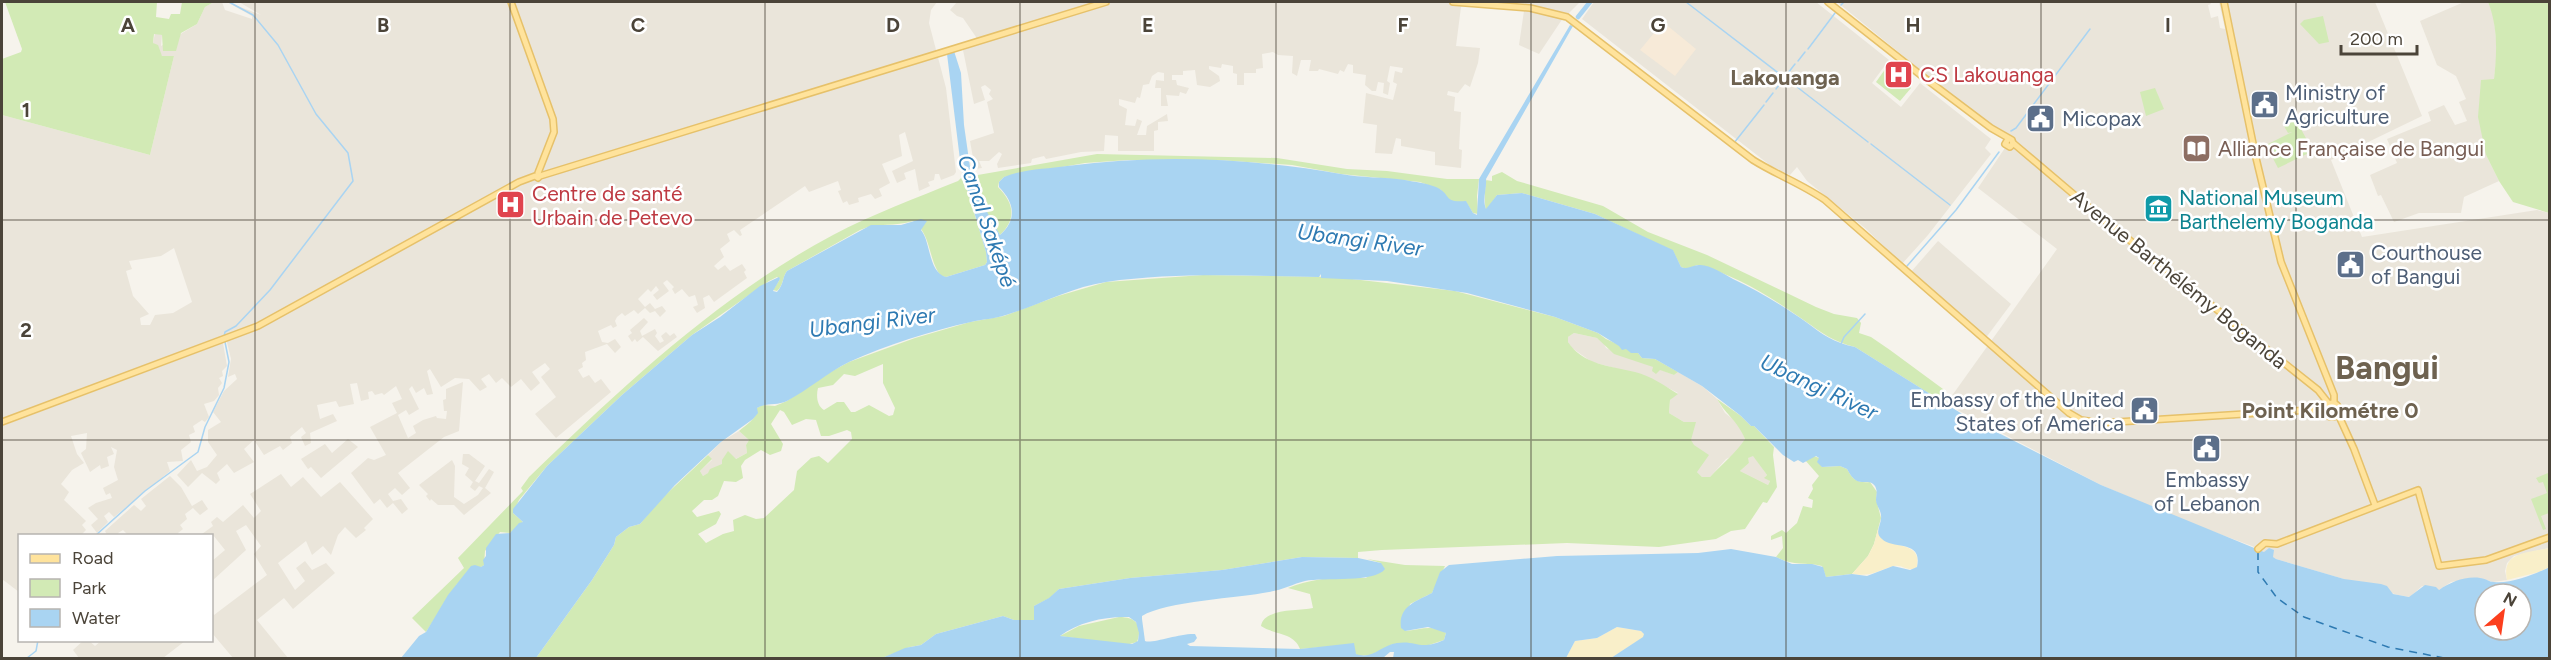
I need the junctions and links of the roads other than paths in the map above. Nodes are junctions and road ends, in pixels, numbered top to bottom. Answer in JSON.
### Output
{"nodes":[{"id":1,"x":511,"y":2,"type":"edge"},
{"id":2,"x":1106,"y":2,"type":"edge"},
{"id":3,"x":1453,"y":2,"type":"edge"},
{"id":4,"x":1475,"y":2,"type":"edge"},
{"id":5,"x":1828,"y":2,"type":"edge"},
{"id":6,"x":2224,"y":2,"type":"edge"},
{"id":7,"x":1490,"y":3,"type":"edge"},
{"id":8,"x":538,"y":175,"type":"junction"},
{"id":9,"x":2329,"y":406,"type":"junction"},
{"id":10,"x":2338,"y":414,"type":"junction"},
{"id":11,"x":2,"y":422,"type":"edge"},
{"id":12,"x":2375,"y":505,"type":"junction"},
{"id":13,"x":2550,"y":537,"type":"edge"},
{"id":14,"x":2258,"y":549,"type":"dead end"}],
"edges":[{"from":1,"to":8,"type":"main road"},
{"from":2,"to":8,"type":"main road"},
{"from":3,"to":4,"type":"main road"},
{"from":4,"to":7,"type":"main road"},
{"from":5,"to":9,"type":"main road","name":"Avenue Barthélémy Boganda"},
{"from":6,"to":9,"type":"main road"},
{"from":7,"to":9,"type":"main road"},
{"from":8,"to":11,"type":"main road"},
{"from":9,"to":10,"type":"main road"},
{"from":9,"to":10,"type":"main road"},
{"from":10,"to":12,"type":"main road"},
{"from":12,"to":13,"type":"main road"},
{"from":12,"to":14,"type":"main road"}]}
